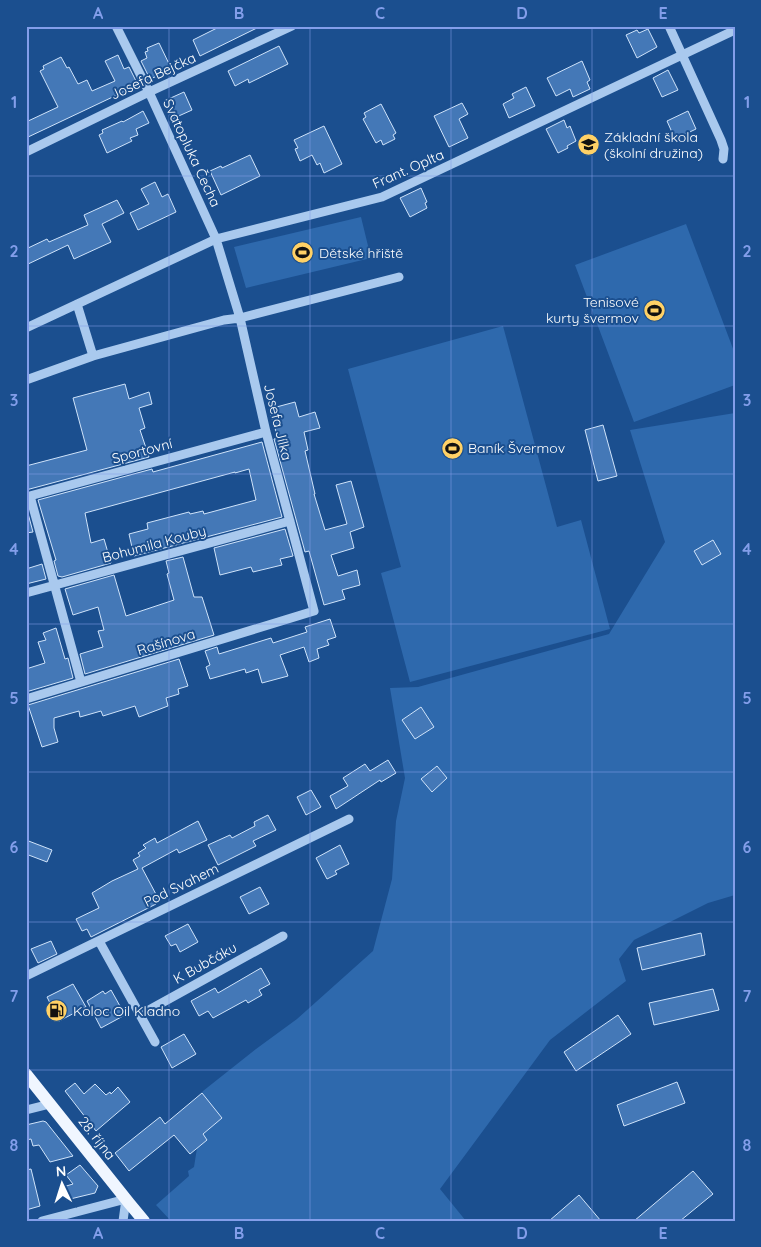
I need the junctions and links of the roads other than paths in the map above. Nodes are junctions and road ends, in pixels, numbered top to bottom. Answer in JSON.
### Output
{"nodes":[{"id":1,"x":116,"y":26,"type":"edge"},
{"id":2,"x":292,"y":26,"type":"edge"},
{"id":3,"x":669,"y":26,"type":"edge"},
{"id":4,"x":735,"y":30,"type":"edge"},
{"id":5,"x":682,"y":54,"type":"junction"},
{"id":6,"x":149,"y":92,"type":"junction"},
{"id":7,"x":26,"y":152,"type":"edge"},
{"id":8,"x":723,"y":158,"type":"dead end"},
{"id":9,"x":216,"y":239,"type":"junction"},
{"id":10,"x":399,"y":277,"type":"dead end"},
{"id":11,"x":77,"y":304,"type":"junction"},
{"id":12,"x":240,"y":318,"type":"junction"},
{"id":13,"x":26,"y":328,"type":"edge"},
{"id":14,"x":93,"y":356,"type":"junction"},
{"id":15,"x":26,"y":380,"type":"edge"},
{"id":16,"x":266,"y":432,"type":"junction"},
{"id":17,"x":28,"y":496,"type":"edge"},
{"id":18,"x":290,"y":521,"type":"junction"},
{"id":19,"x":54,"y":585,"type":"junction"},
{"id":20,"x":26,"y":593,"type":"edge"},
{"id":21,"x":314,"y":611,"type":"joint"},
{"id":22,"x":81,"y":682,"type":"junction"},
{"id":23,"x":26,"y":699,"type":"edge"},
{"id":24,"x":348,"y":819,"type":"dead end"},
{"id":25,"x":282,"y":936,"type":"dead end"},
{"id":26,"x":99,"y":941,"type":"junction"},
{"id":27,"x":26,"y":976,"type":"edge"},
{"id":28,"x":140,"y":1015,"type":"junction"},
{"id":29,"x":155,"y":1042,"type":"dead end"},
{"id":30,"x":26,"y":1074,"type":"edge"},
{"id":31,"x":50,"y":1104,"type":"junction"},
{"id":32,"x":26,"y":1110,"type":"edge"},
{"id":33,"x":126,"y":1199,"type":"junction"},
{"id":34,"x":42,"y":1221,"type":"edge"},
{"id":35,"x":123,"y":1221,"type":"edge"},
{"id":36,"x":144,"y":1221,"type":"edge"}],
"edges":[{"from":1,"to":6,"type":"street","name":"Svatopluka Čecha"},
{"from":2,"to":6,"type":"street","name":"Josefa Bejčka"},
{"from":3,"to":5,"type":"street"},
{"from":4,"to":5,"type":"street","name":"Frant. Oplta"},
{"from":5,"to":8,"type":"street"},
{"from":5,"to":9,"type":"street","name":"Frant. Oplta"},
{"from":6,"to":7,"type":"street","name":"Josefa Bejčka"},
{"from":6,"to":9,"type":"street","name":"Svatopluka Čecha"},
{"from":9,"to":11,"type":"street","name":"Frant. Oplta"},
{"from":9,"to":12,"type":"street","name":"Josefa Jílka"},
{"from":10,"to":12,"type":"street"},
{"from":11,"to":13,"type":"street","name":"Frant. Oplta"},
{"from":11,"to":14,"type":"street"},
{"from":12,"to":14,"type":"street"},
{"from":12,"to":16,"type":"street","name":"Josefa Jílka"},
{"from":14,"to":15,"type":"street"},
{"from":16,"to":17,"type":"street","name":"Sportovní"},
{"from":16,"to":18,"type":"street","name":"Josefa Jílka"},
{"from":17,"to":19,"type":"street"},
{"from":18,"to":19,"type":"street","name":"Bohumila Kouby"},
{"from":18,"to":21,"type":"street","name":"Josefa Jílka"},
{"from":19,"to":20,"type":"street","name":"Bohumila Kouby"},
{"from":19,"to":22,"type":"street"},
{"from":21,"to":22,"type":"street","name":"Rašínova"},
{"from":22,"to":23,"type":"street","name":"Rašínova"},
{"from":24,"to":26,"type":"street","name":"Pod Svahem"},
{"from":25,"to":28,"type":"street","name":"K Bubčáku"},
{"from":26,"to":27,"type":"street","name":"Pod Svahem"},
{"from":26,"to":28,"type":"street"},
{"from":28,"to":29,"type":"street"},
{"from":30,"to":31,"type":"main road","name":"28. října"},
{"from":31,"to":32,"type":"street"},
{"from":31,"to":33,"type":"main road","name":"28. října"},
{"from":33,"to":34,"type":"street"},
{"from":33,"to":35,"type":"street"},
{"from":33,"to":36,"type":"main road","name":"28. října"}]}
